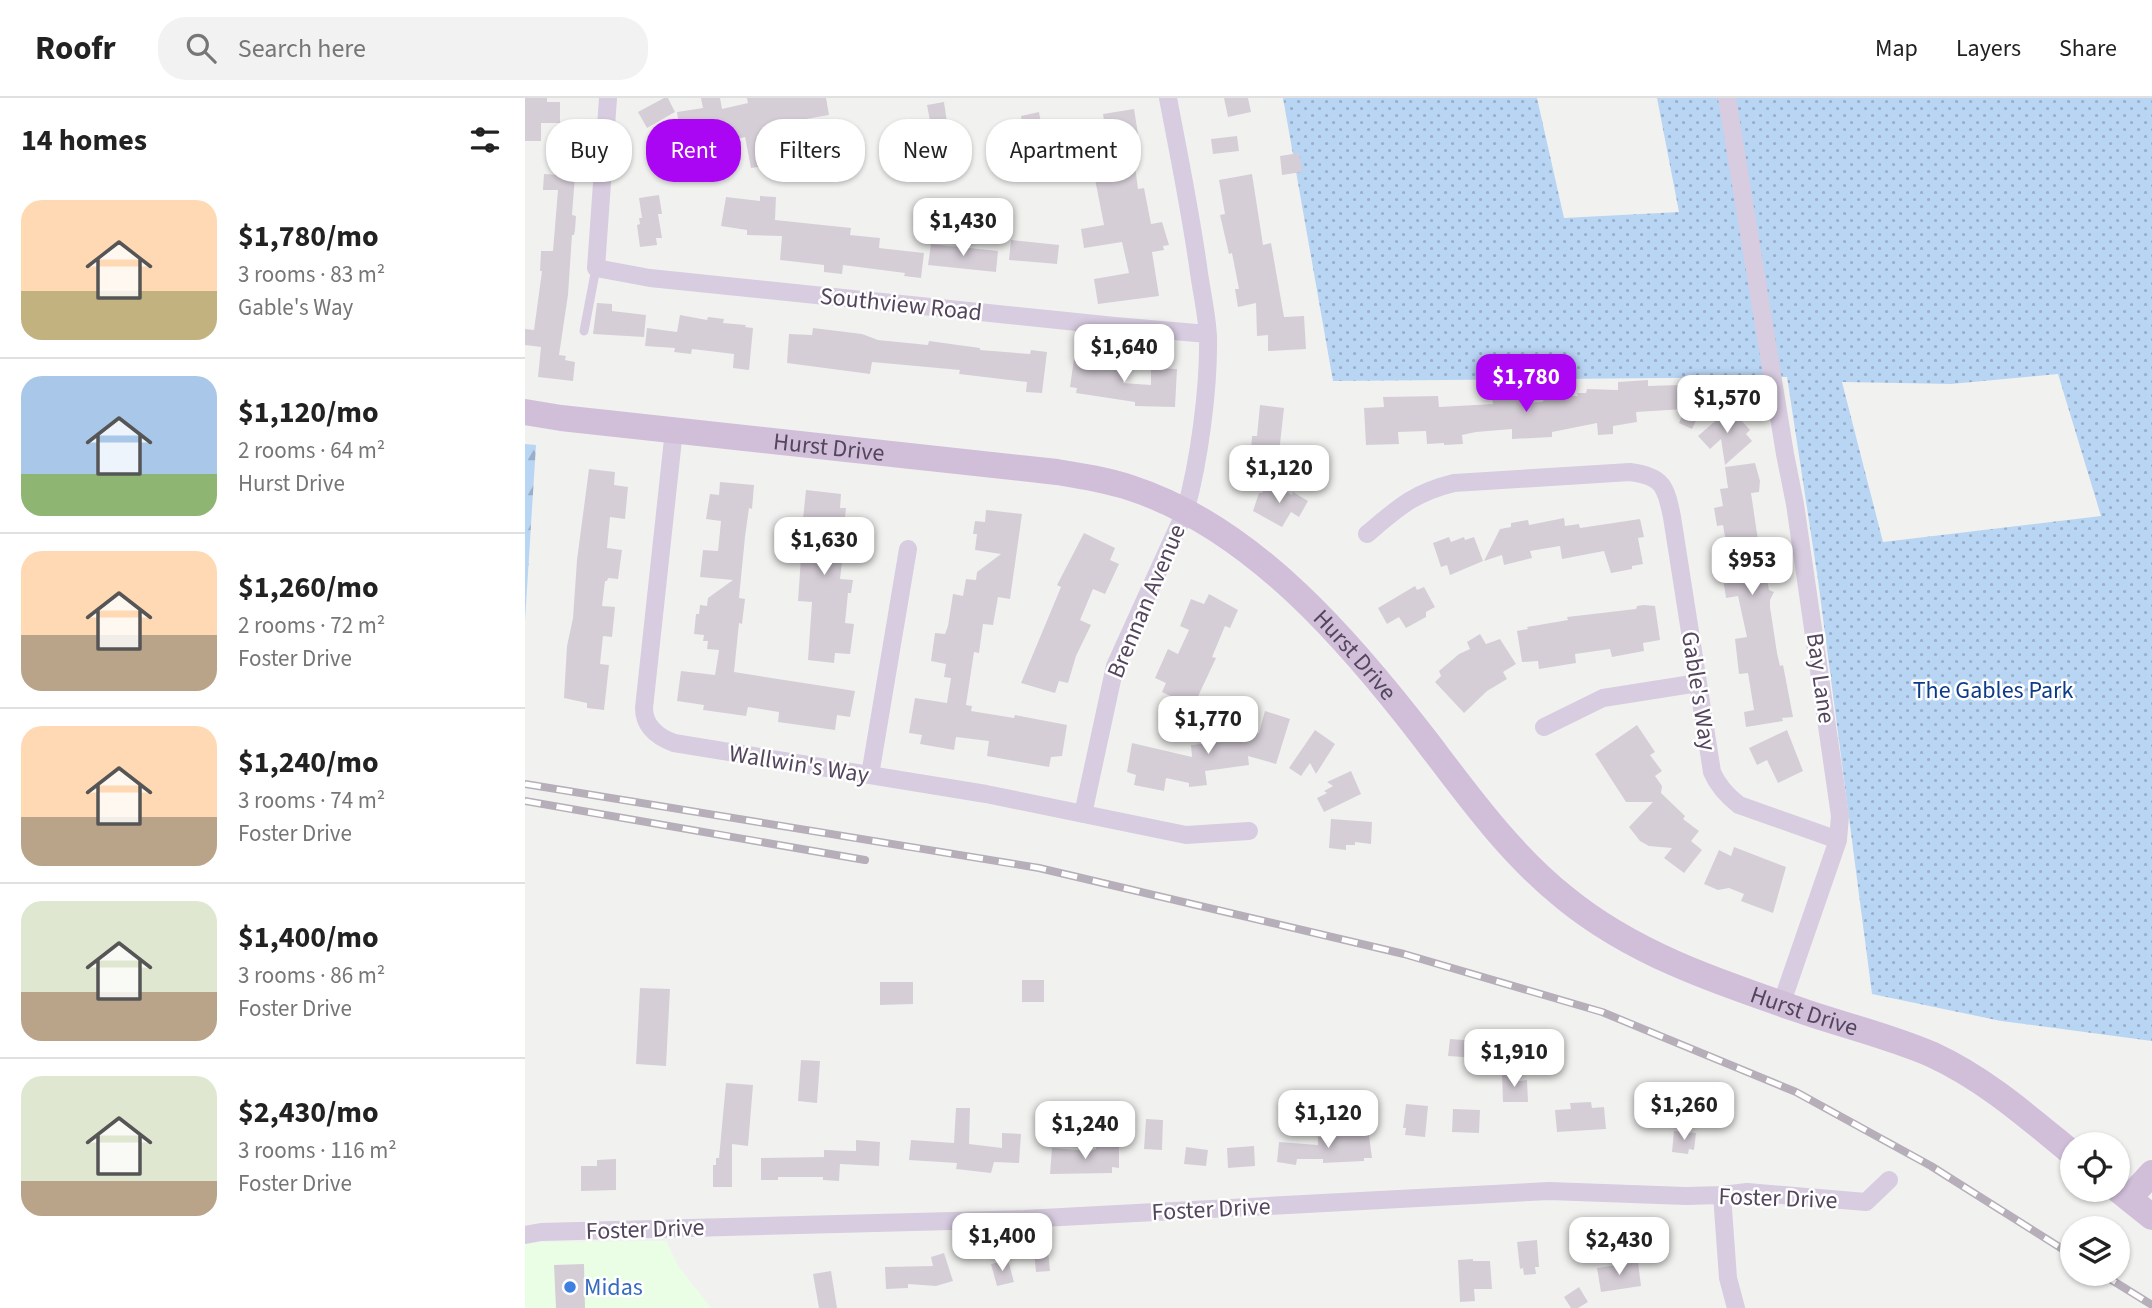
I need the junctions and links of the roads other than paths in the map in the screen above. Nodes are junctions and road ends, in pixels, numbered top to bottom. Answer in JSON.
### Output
{"nodes":[{"id":1,"x":608,"y":98,"type":"edge"},
{"id":2,"x":1167,"y":98,"type":"edge"},
{"id":3,"x":1727,"y":98,"type":"edge"},
{"id":4,"x":596,"y":268,"type":"junction"},
{"id":5,"x":584,"y":331,"type":"dead end"},
{"id":6,"x":1208,"y":334,"type":"junction"},
{"id":7,"x":525,"y":412,"type":"edge"},
{"id":8,"x":674,"y":430,"type":"junction"},
{"id":9,"x":1185,"y":512,"type":"junction"},
{"id":10,"x":1367,"y":534,"type":"dead end"},
{"id":11,"x":908,"y":549,"type":"dead end"},
{"id":12,"x":1698,"y":683,"type":"junction"},
{"id":13,"x":1544,"y":727,"type":"dead end"},
{"id":14,"x":870,"y":775,"type":"junction"},
{"id":15,"x":1083,"y":814,"type":"junction"},
{"id":16,"x":1249,"y":831,"type":"dead end"},
{"id":17,"x":1838,"y":840,"type":"junction"},
{"id":18,"x":1782,"y":1002,"type":"junction"},
{"id":19,"x":2060,"y":1143,"type":"edge"},
{"id":20,"x":2152,"y":1173,"type":"edge"},
{"id":21,"x":1889,"y":1180,"type":"dead end"},
{"id":22,"x":2130,"y":1189,"type":"edge"},
{"id":23,"x":1722,"y":1195,"type":"junction"},
{"id":24,"x":2130,"y":1200,"type":"edge"},
{"id":25,"x":2152,"y":1217,"type":"edge"},
{"id":26,"x":525,"y":1235,"type":"edge"},
{"id":27,"x":1736,"y":1308,"type":"edge"}],
"edges":[{"from":1,"to":4,"type":"street"},
{"from":2,"to":6,"type":"street","name":"Brennan Avenue"},
{"from":3,"to":17,"type":"street","name":"Bay Lane"},
{"from":4,"to":5,"type":"lane"},
{"from":4,"to":6,"type":"street","name":"Southview Road"},
{"from":6,"to":9,"type":"street","name":"Brennan Avenue"},
{"from":7,"to":8,"type":"street","name":"Hurst Drive"},
{"from":8,"to":9,"type":"street","name":"Hurst Drive"},
{"from":8,"to":14,"type":"street","name":"Wallwin's Way"},
{"from":9,"to":15,"type":"street","name":"Brennan Avenue"},
{"from":9,"to":18,"type":"street","name":"Hurst Drive"},
{"from":10,"to":12,"type":"street","name":"Gable's Way"},
{"from":11,"to":14,"type":"street"},
{"from":12,"to":13,"type":"street"},
{"from":12,"to":17,"type":"street","name":"Gable's Way"},
{"from":14,"to":15,"type":"street","name":"Wallwin's Way"},
{"from":15,"to":16,"type":"street","name":"Wallwin's Way"},
{"from":17,"to":18,"type":"street","name":"Bay Lane"},
{"from":18,"to":19,"type":"street","name":"Hurst Drive"},
{"from":20,"to":22,"type":"street"},
{"from":21,"to":23,"type":"street","name":"Foster Drive"},
{"from":23,"to":26,"type":"street","name":"Foster Drive"},
{"from":23,"to":27,"type":"street"},
{"from":24,"to":25,"type":"street"}]}
